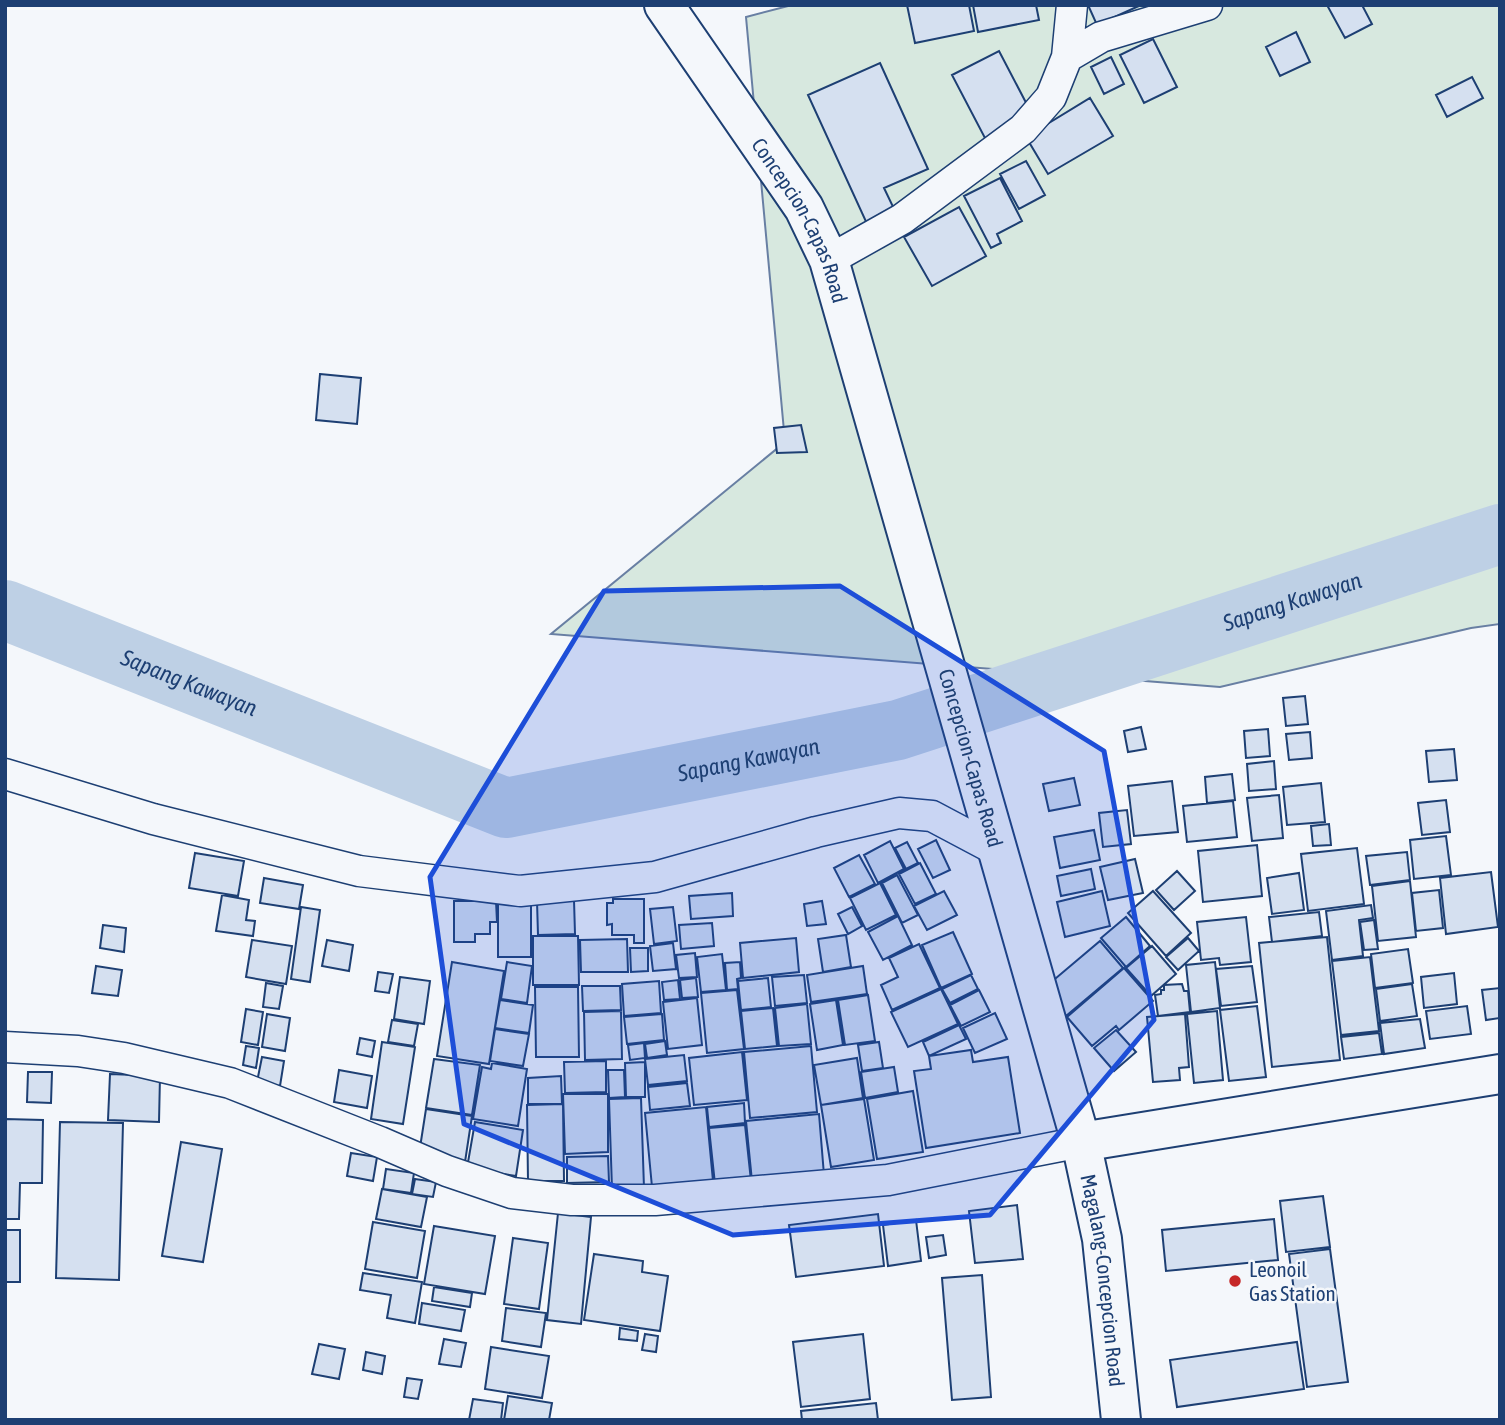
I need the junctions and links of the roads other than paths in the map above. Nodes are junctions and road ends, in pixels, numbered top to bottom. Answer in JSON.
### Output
{"nodes":[{"id":1,"x":664,"y":5,"type":"edge"},
{"id":2,"x":1072,"y":5,"type":"edge"},
{"id":3,"x":1207,"y":5,"type":"edge"},
{"id":4,"x":1067,"y":57,"type":"junction"},
{"id":5,"x":829,"y":260,"type":"junction"},
{"id":6,"x":5,"y":774,"type":"edge"},
{"id":7,"x":998,"y":851,"type":"junction"},
{"id":8,"x":5,"y":1047,"type":"edge"},
{"id":9,"x":1500,"y":1074,"type":"edge"},
{"id":10,"x":1081,"y":1142,"type":"junction"},
{"id":11,"x":1121,"y":1420,"type":"edge"}],
"edges":[{"from":1,"to":5,"type":"main road","name":"Concepcion-Capas Road"},
{"from":2,"to":4,"type":"street"},
{"from":3,"to":4,"type":"street"},
{"from":4,"to":5,"type":"street"},
{"from":5,"to":7,"type":"main road","name":"Concepcion-Capas Road"},
{"from":6,"to":7,"type":"street"},
{"from":7,"to":10,"type":"main road","name":"Concepcion-Capas Road"},
{"from":8,"to":10,"type":"street"},
{"from":9,"to":10,"type":"main road"},
{"from":10,"to":11,"type":"main road","name":"Magalang-Concepcion Road"}]}
